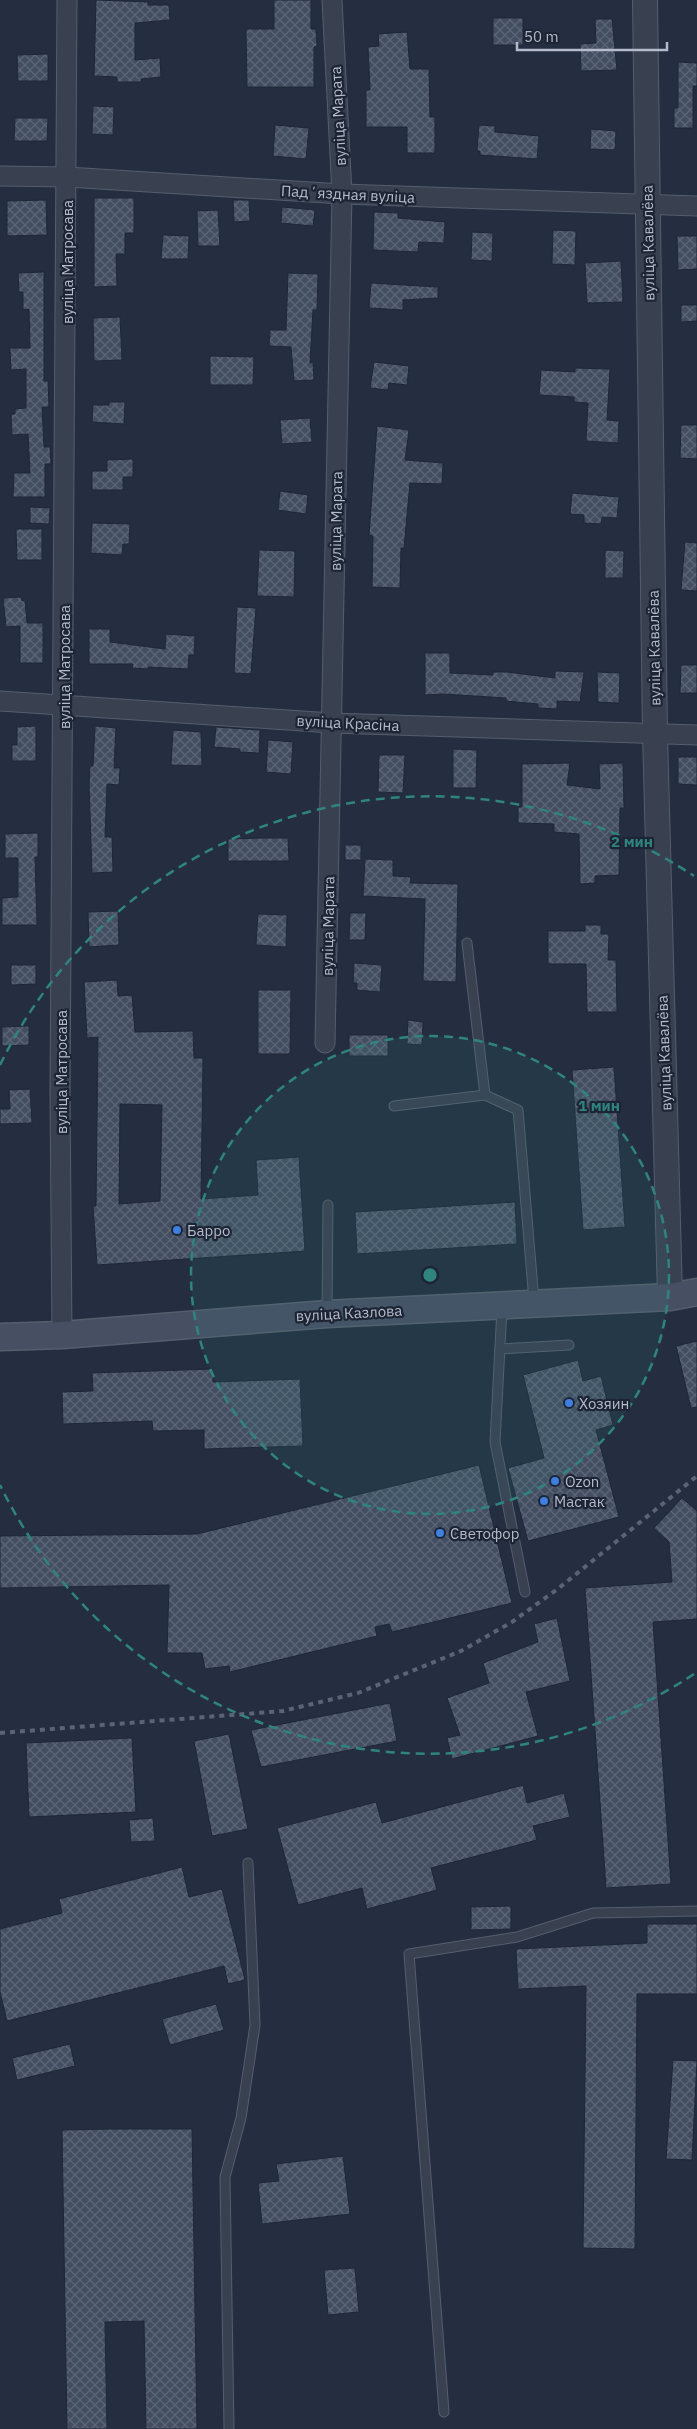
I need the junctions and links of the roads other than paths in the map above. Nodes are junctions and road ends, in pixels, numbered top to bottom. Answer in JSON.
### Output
{"nodes":[{"id":1,"x":67,"y":0,"type":"edge"},
{"id":2,"x":332,"y":0,"type":"edge"},
{"id":3,"x":645,"y":0,"type":"edge"},
{"id":4,"x":0,"y":176,"type":"edge"},
{"id":5,"x":67,"y":177,"type":"junction"},
{"id":6,"x":342,"y":194,"type":"junction"},
{"id":7,"x":647,"y":206,"type":"junction"},
{"id":8,"x":697,"y":206,"type":"edge"},
{"id":9,"x":0,"y":701,"type":"edge"},
{"id":10,"x":64,"y":704,"type":"junction"},
{"id":11,"x":332,"y":723,"type":"junction"},
{"id":12,"x":655,"y":734,"type":"junction"},
{"id":13,"x":697,"y":735,"type":"edge"},
{"id":14,"x":467,"y":943,"type":"dead end"},
{"id":15,"x":326,"y":1042,"type":"dead end"},
{"id":16,"x":485,"y":1095,"type":"junction"},
{"id":17,"x":394,"y":1106,"type":"dead end"},
{"id":18,"x":328,"y":1205,"type":"dead end"},
{"id":19,"x":697,"y":1292,"type":"edge"},
{"id":20,"x":670,"y":1297,"type":"junction"},
{"id":21,"x":534,"y":1303,"type":"junction"},
{"id":22,"x":502,"y":1305,"type":"junction"},
{"id":23,"x":327,"y":1314,"type":"junction"},
{"id":24,"x":62,"y":1334,"type":"junction"},
{"id":25,"x":0,"y":1337,"type":"edge"},
{"id":26,"x":569,"y":1345,"type":"dead end"},
{"id":27,"x":500,"y":1349,"type":"junction"},
{"id":28,"x":525,"y":1592,"type":"dead end"},
{"id":29,"x":248,"y":1863,"type":"dead end"},
{"id":30,"x":697,"y":1911,"type":"edge"},
{"id":31,"x":444,"y":2412,"type":"dead end"},
{"id":32,"x":229,"y":2429,"type":"edge"}],
"edges":[{"from":1,"to":5,"type":"street","name":"вуліца Матросава"},
{"from":2,"to":6,"type":"street","name":"вуліца Марата"},
{"from":3,"to":7,"type":"street","name":"вуліца Кавалёва"},
{"from":4,"to":5,"type":"street","name":"Падʼяздная вуліца"},
{"from":5,"to":6,"type":"street","name":"Падʼяздная вуліца"},
{"from":5,"to":10,"type":"street","name":"вуліца Матросава"},
{"from":6,"to":7,"type":"street","name":"Падʼяздная вуліца"},
{"from":6,"to":11,"type":"street","name":"вуліца Марата"},
{"from":7,"to":8,"type":"street","name":"Падʼяздная вуліца"},
{"from":7,"to":12,"type":"street","name":"вуліца Кавалёва"},
{"from":9,"to":10,"type":"street","name":"вуліца Красіна"},
{"from":10,"to":11,"type":"street","name":"вуліца Красіна"},
{"from":10,"to":24,"type":"street","name":"вуліца Матросава"},
{"from":11,"to":12,"type":"street","name":"вуліца Красіна"},
{"from":11,"to":15,"type":"street","name":"вуліца Марата"},
{"from":12,"to":13,"type":"street","name":"вуліца Красіна"},
{"from":12,"to":20,"type":"street","name":"вуліца Кавалёва"},
{"from":14,"to":16,"type":"lane"},
{"from":16,"to":17,"type":"lane"},
{"from":16,"to":21,"type":"lane"},
{"from":18,"to":23,"type":"lane"},
{"from":19,"to":20,"type":"main road","name":"вуліца Казлова"},
{"from":20,"to":21,"type":"main road","name":"вуліца Казлова"},
{"from":21,"to":22,"type":"main road","name":"вуліца Казлова"},
{"from":22,"to":23,"type":"main road","name":"вуліца Казлова"},
{"from":22,"to":27,"type":"lane"},
{"from":23,"to":24,"type":"main road","name":"вуліца Казлова"},
{"from":24,"to":25,"type":"main road","name":"вуліца Казлова"},
{"from":26,"to":27,"type":"lane"},
{"from":27,"to":28,"type":"lane"},
{"from":29,"to":32,"type":"lane"},
{"from":30,"to":31,"type":"lane"}]}
